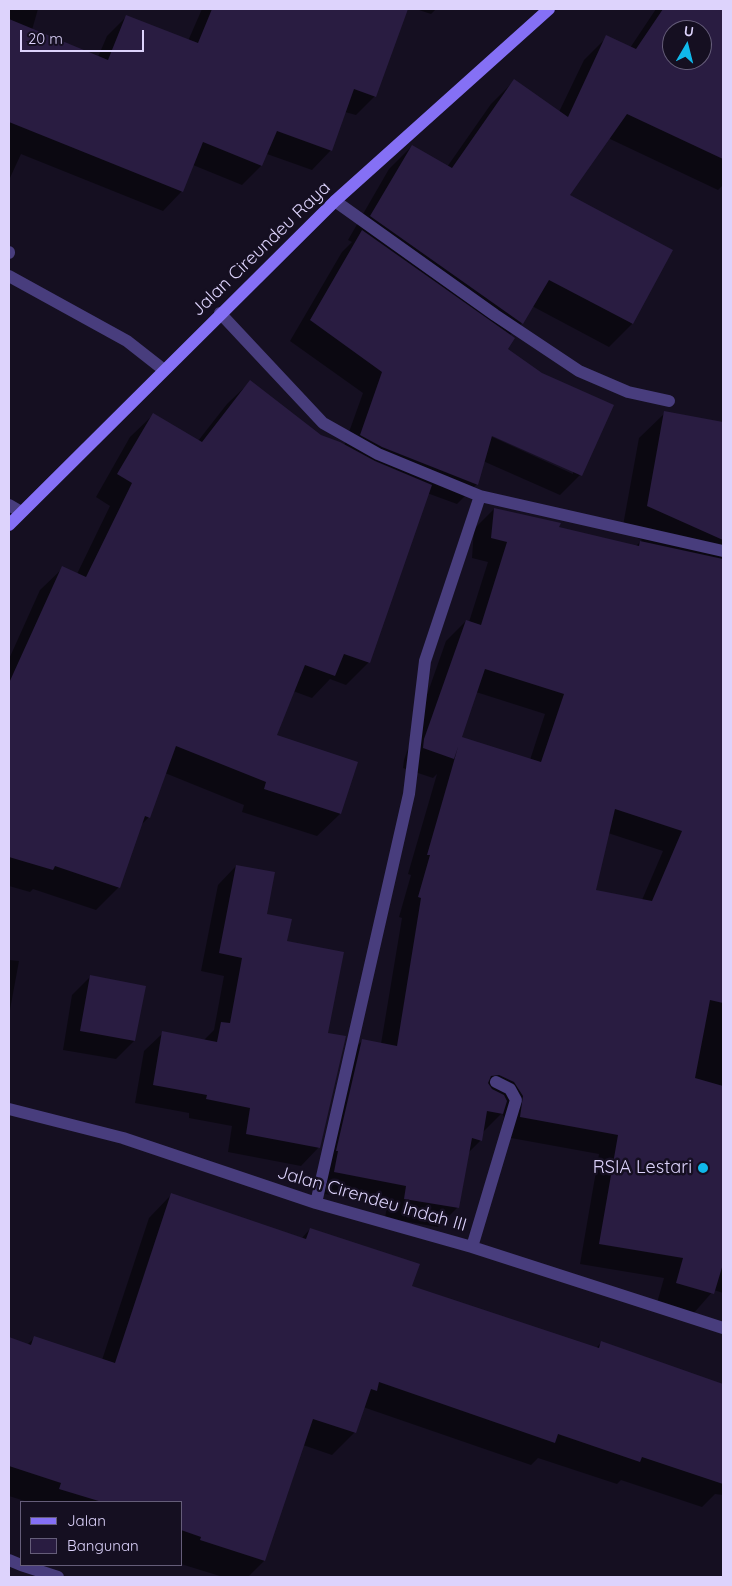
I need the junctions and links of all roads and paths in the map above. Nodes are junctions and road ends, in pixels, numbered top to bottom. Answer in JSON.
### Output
{"nodes":[{"id":1,"x":549,"y":9,"type":"edge"},
{"id":2,"x":335,"y":201,"type":"junction"},
{"id":3,"x":9,"y":276,"type":"edge"},
{"id":4,"x":220,"y":313,"type":"junction"},
{"id":5,"x":164,"y":370,"type":"junction"},
{"id":6,"x":669,"y":401,"type":"dead end"},
{"id":7,"x":480,"y":496,"type":"junction"},
{"id":8,"x":9,"y":505,"type":"edge"},
{"id":9,"x":21,"y":512,"type":"junction"},
{"id":10,"x":9,"y":525,"type":"edge"},
{"id":11,"x":723,"y":551,"type":"edge"},
{"id":12,"x":496,"y":1082,"type":"dead end"},
{"id":13,"x":9,"y":1108,"type":"edge"},
{"id":14,"x":316,"y":1203,"type":"junction"},
{"id":15,"x":472,"y":1247,"type":"junction"},
{"id":16,"x":723,"y":1328,"type":"edge"},
{"id":17,"x":24,"y":1566,"type":"edge"},
{"id":18,"x":58,"y":1577,"type":"edge"}],
"edges":[{"from":1,"to":2,"type":"main road","name":"Jalan Cireundeu Raya"},
{"from":2,"to":4,"type":"main road","name":"Jalan Cireundeu Raya"},
{"from":2,"to":6,"type":"street"},
{"from":3,"to":5,"type":"street"},
{"from":4,"to":5,"type":"main road","name":"Jalan Cireundeu Raya"},
{"from":4,"to":7,"type":"street"},
{"from":5,"to":9,"type":"main road","name":"Jalan Cireundeu Raya"},
{"from":7,"to":11,"type":"street"},
{"from":7,"to":14,"type":"street"},
{"from":8,"to":9,"type":"street"},
{"from":9,"to":10,"type":"main road","name":"Jalan Cireundeu Raya"},
{"from":12,"to":15,"type":"street"},
{"from":13,"to":14,"type":"street","name":"Jalan Cirendeu Indah III"},
{"from":14,"to":15,"type":"street","name":"Jalan Cirendeu Indah III"},
{"from":15,"to":16,"type":"street","name":"Jalan Cirendeu Indah III"},
{"from":17,"to":18,"type":"street"}]}
